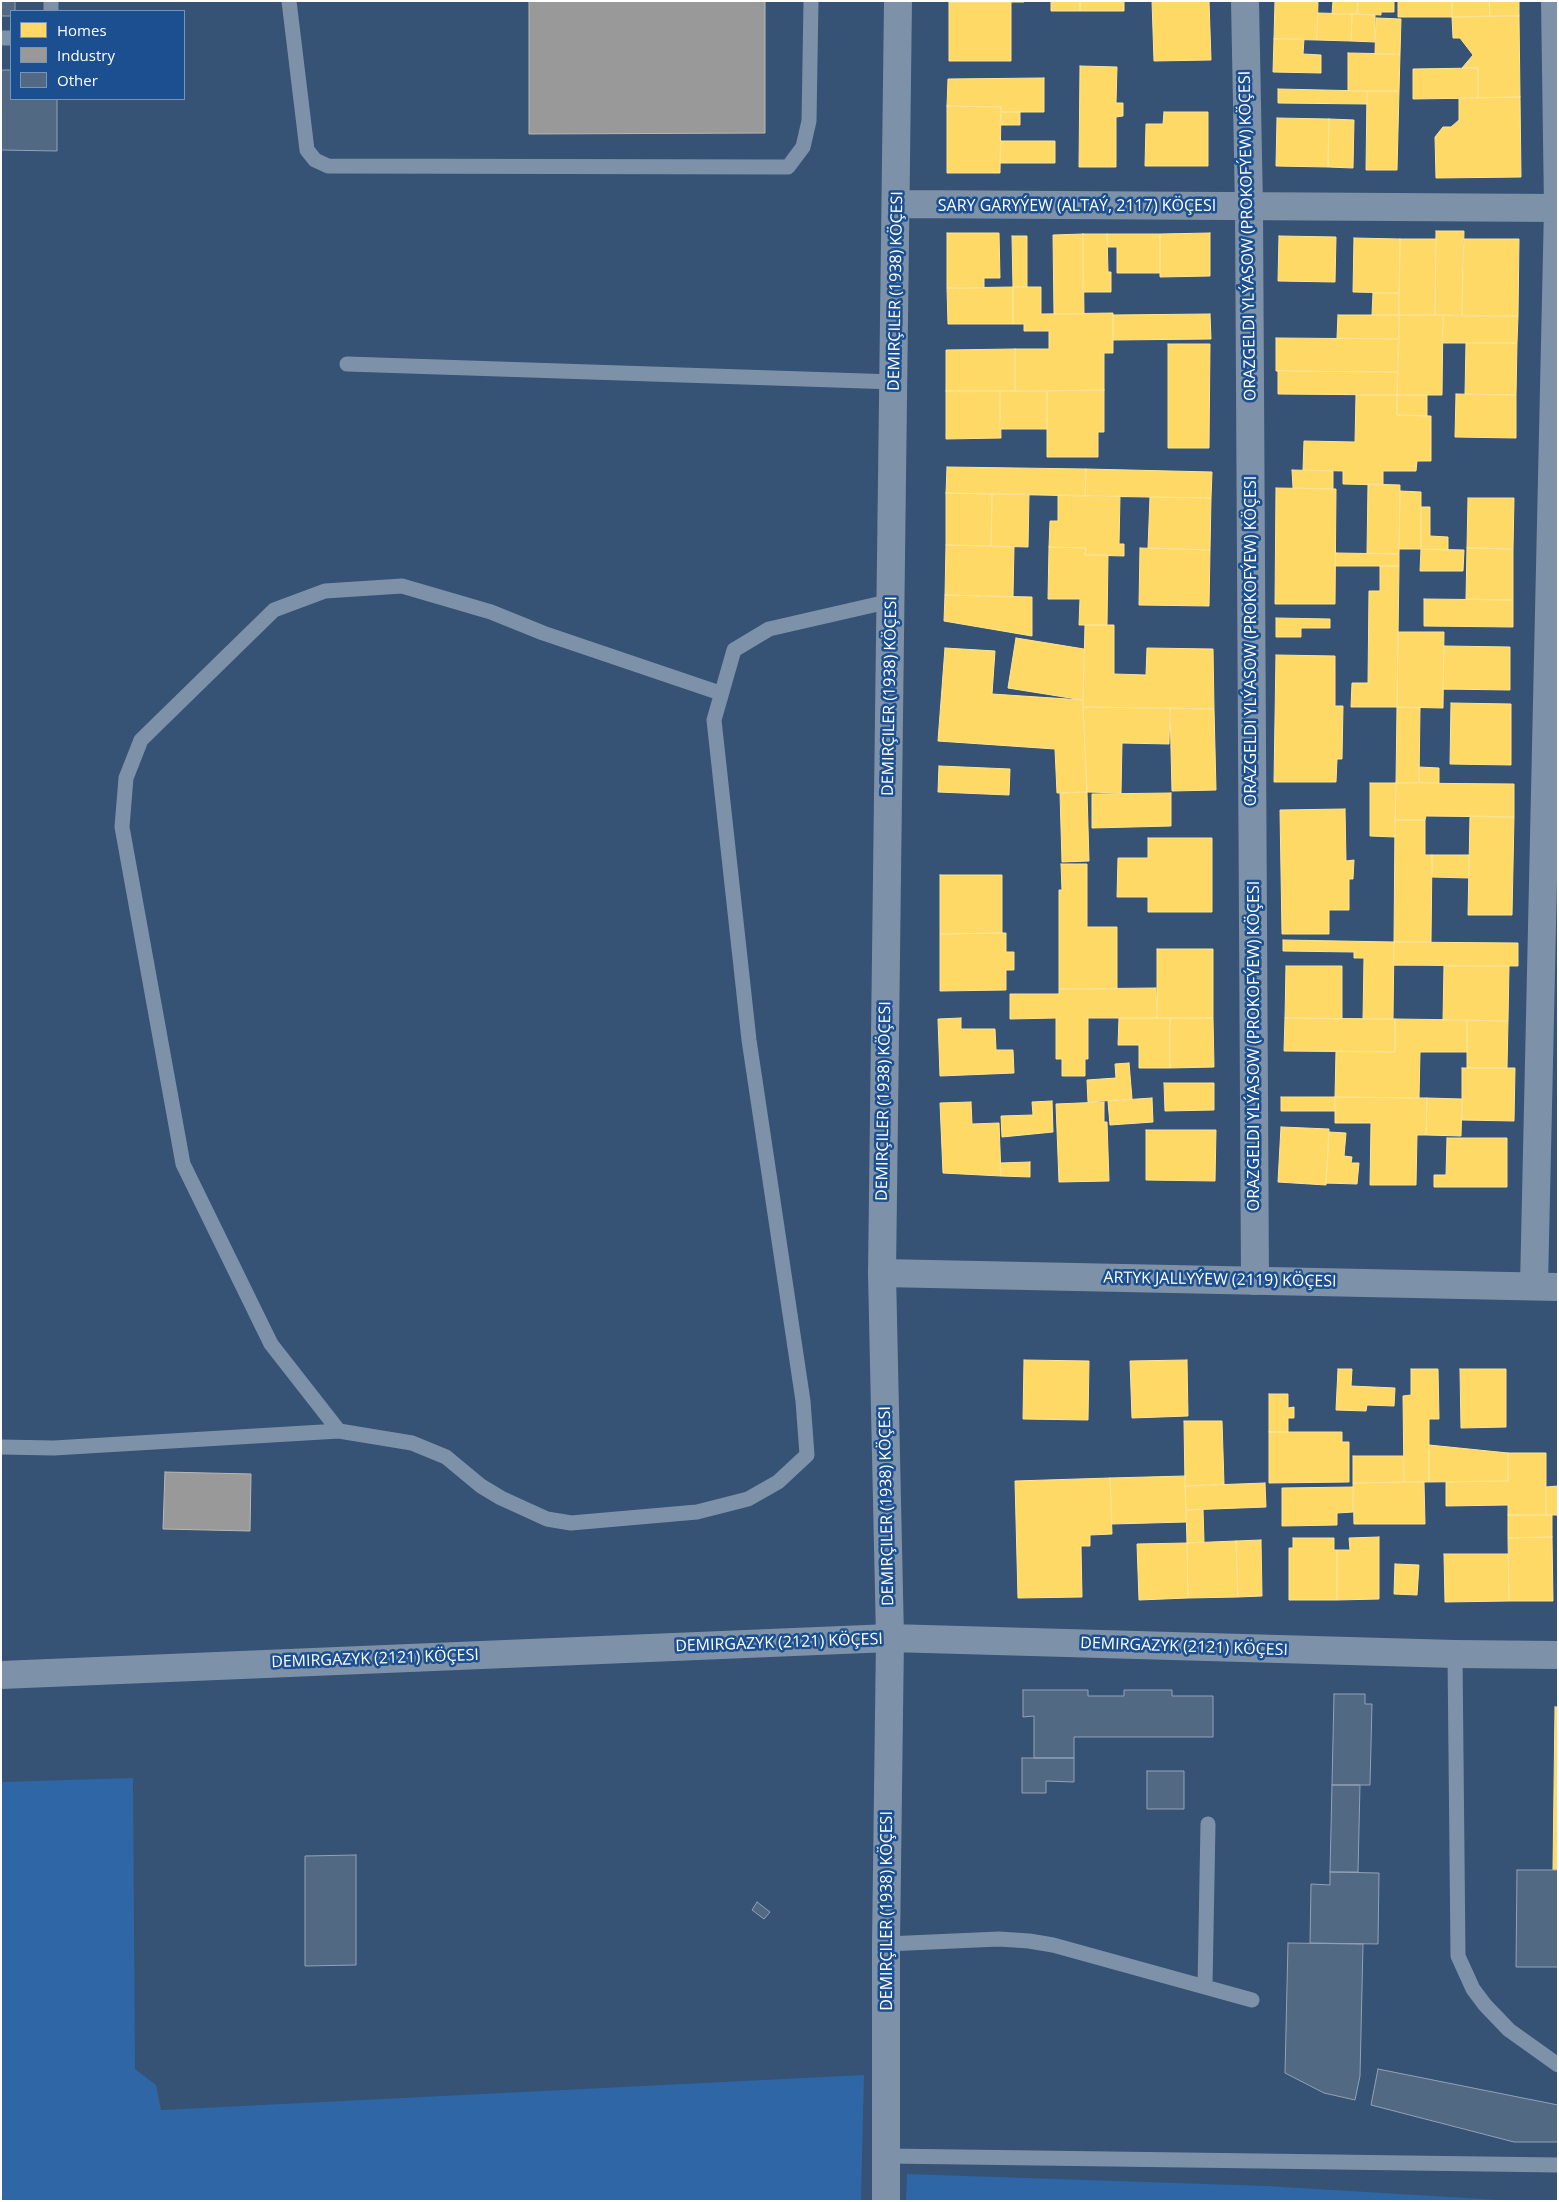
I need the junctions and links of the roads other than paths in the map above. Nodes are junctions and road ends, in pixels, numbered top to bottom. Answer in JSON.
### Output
{"nodes":[{"id":1,"x":289,"y":1,"type":"edge"},
{"id":2,"x":810,"y":1,"type":"edge"},
{"id":3,"x":898,"y":1,"type":"edge"},
{"id":4,"x":1244,"y":1,"type":"edge"},
{"id":5,"x":1555,"y":1,"type":"edge"},
{"id":6,"x":897,"y":204,"type":"junction"},
{"id":7,"x":1248,"y":207,"type":"junction"},
{"id":8,"x":1558,"y":208,"type":"edge"},
{"id":9,"x":347,"y":364,"type":"dead end"},
{"id":10,"x":895,"y":382,"type":"junction"},
{"id":11,"x":891,"y":601,"type":"junction"},
{"id":12,"x":720,"y":693,"type":"junction"},
{"id":13,"x":882,"y":1273,"type":"junction"},
{"id":14,"x":1255,"y":1281,"type":"junction"},
{"id":15,"x":1546,"y":1286,"type":"edge"},
{"id":16,"x":339,"y":1431,"type":"junction"},
{"id":17,"x":1,"y":1447,"type":"edge"},
{"id":18,"x":890,"y":1638,"type":"junction"},
{"id":19,"x":1455,"y":1654,"type":"junction"},
{"id":20,"x":1558,"y":1654,"type":"edge"},
{"id":21,"x":1,"y":1675,"type":"edge"},
{"id":22,"x":1208,"y":1824,"type":"dead end"},
{"id":23,"x":886,"y":1944,"type":"junction"},
{"id":24,"x":1205,"y":1986,"type":"junction"},
{"id":25,"x":1252,"y":2000,"type":"dead end"},
{"id":26,"x":1558,"y":2065,"type":"edge"},
{"id":27,"x":887,"y":2156,"type":"junction"},
{"id":28,"x":1558,"y":2165,"type":"edge"},
{"id":29,"x":886,"y":2201,"type":"edge"}],
"edges":[{"from":1,"to":2,"type":"lane"},
{"from":3,"to":6,"type":"street","name":"DEMIRÇILER (1938) KÖÇESI"},
{"from":4,"to":7,"type":"street","name":"ORAZGELDI YLÝASOW (PROKOFÝEW) KÖÇESI"},
{"from":5,"to":8,"type":"street"},
{"from":6,"to":7,"type":"street","name":"SARY GARYÝEW (ALTAÝ, 2117) KÖÇESI"},
{"from":6,"to":10,"type":"street","name":"DEMIRÇILER (1938) KÖÇESI"},
{"from":7,"to":8,"type":"street","name":"SARY GARYÝEW (ALTAÝ, 2117) KÖÇESI"},
{"from":7,"to":14,"type":"street","name":"ORAZGELDI YLÝASOW (PROKOFÝEW) KÖÇESI"},
{"from":8,"to":15,"type":"street"},
{"from":9,"to":10,"type":"lane"},
{"from":10,"to":11,"type":"street","name":"DEMIRÇILER (1938) KÖÇESI"},
{"from":11,"to":12,"type":"lane"},
{"from":11,"to":13,"type":"street","name":"DEMIRÇILER (1938) KÖÇESI"},
{"from":12,"to":16,"type":"lane"},
{"from":12,"to":16,"type":"lane"},
{"from":13,"to":14,"type":"street","name":"ARTYK JALLYÝEW (2119) KÖÇESI"},
{"from":13,"to":18,"type":"street","name":"DEMIRÇILER (1938) KÖÇESI"},
{"from":14,"to":15,"type":"street","name":"ARTYK JALLYÝEW (2119) KÖÇESI"},
{"from":16,"to":17,"type":"lane"},
{"from":18,"to":19,"type":"street","name":"DEMIRGAZYK (2121) KÖÇESI"},
{"from":18,"to":21,"type":"street","name":"DEMIRGAZYK (2121) KÖÇESI"},
{"from":18,"to":23,"type":"street","name":"DEMIRÇILER (1938) KÖÇESI"},
{"from":19,"to":20,"type":"street","name":"DEMIRGAZYK (2121) KÖÇESI"},
{"from":19,"to":26,"type":"lane"},
{"from":22,"to":24,"type":"lane"},
{"from":23,"to":24,"type":"lane"},
{"from":23,"to":27,"type":"street","name":"DEMIRÇILER (1938) KÖÇESI"},
{"from":24,"to":25,"type":"lane"},
{"from":27,"to":28,"type":"lane"},
{"from":27,"to":29,"type":"street","name":"DEMIRÇILER (1938) KÖÇESI"}]}
